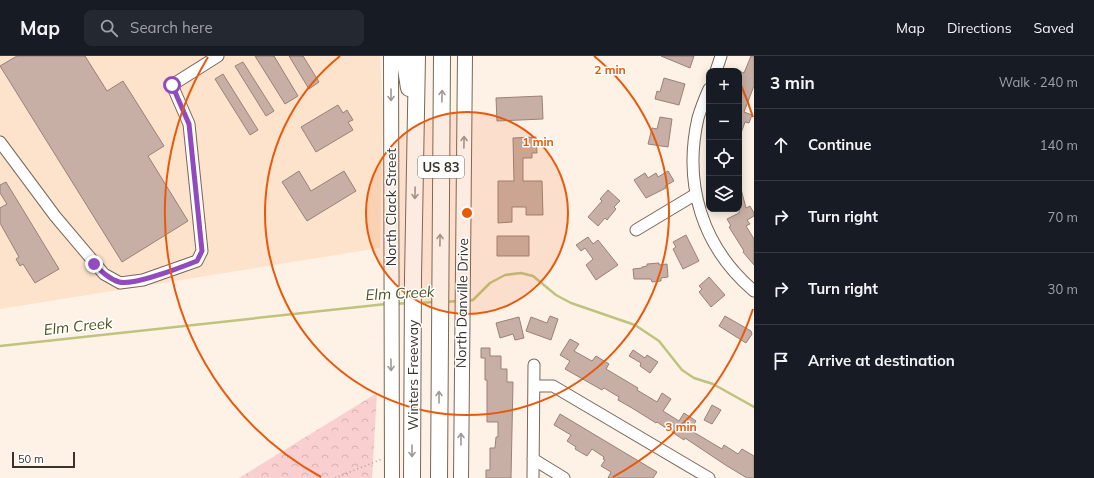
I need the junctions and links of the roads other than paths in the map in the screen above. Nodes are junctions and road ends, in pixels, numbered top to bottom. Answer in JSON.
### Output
{"nodes":[{"id":1,"x":218,"y":56,"type":"edge"},
{"id":2,"x":391,"y":56,"type":"edge"},
{"id":3,"x":404,"y":56,"type":"edge"},
{"id":4,"x":417,"y":56,"type":"edge"},
{"id":5,"x":442,"y":56,"type":"edge"},
{"id":6,"x":465,"y":56,"type":"edge"},
{"id":7,"x":721,"y":56,"type":"edge"},
{"id":8,"x":717,"y":68,"type":"edge"},
{"id":9,"x":706,"y":96,"type":"edge"},
{"id":10,"x":415,"y":139,"type":"junction"},
{"id":11,"x":0,"y":142,"type":"edge"},
{"id":12,"x":696,"y":194,"type":"junction"},
{"id":13,"x":636,"y":230,"type":"dead end"},
{"id":14,"x":754,"y":291,"type":"edge"},
{"id":15,"x":534,"y":365,"type":"dead end"},
{"id":16,"x":535,"y":386,"type":"junction"},
{"id":17,"x":533,"y":459,"type":"junction"},
{"id":18,"x":392,"y":478,"type":"edge"},
{"id":19,"x":412,"y":478,"type":"edge"},
{"id":20,"x":439,"y":478,"type":"edge"},
{"id":21,"x":461,"y":478,"type":"edge"},
{"id":22,"x":533,"y":478,"type":"edge"},
{"id":23,"x":564,"y":478,"type":"edge"},
{"id":24,"x":708,"y":478,"type":"edge"}],
"edges":[{"from":1,"to":11,"type":"street"},
{"from":2,"to":18,"type":"main road","name":"North Clack Street","one_way":true},
{"from":3,"to":10,"type":"highway"},
{"from":4,"to":10,"type":"highway","name":"Winters Freeway","number":"US 83"},
{"from":20,"to":5,"type":"highway","name":"Winters Freeway","number":"US 83","one_way":true},
{"from":21,"to":6,"type":"main road","name":"North Danville Drive","one_way":true},
{"from":7,"to":8,"type":"street"},
{"from":9,"to":12,"type":"street"},
{"from":10,"to":19,"type":"highway","name":"Winters Freeway","number":"US 83","one_way":true},
{"from":12,"to":13,"type":"street"},
{"from":12,"to":14,"type":"street"},
{"from":15,"to":16,"type":"street"},
{"from":16,"to":17,"type":"street"},
{"from":16,"to":24,"type":"street"},
{"from":17,"to":22,"type":"street"},
{"from":17,"to":23,"type":"street"}]}
